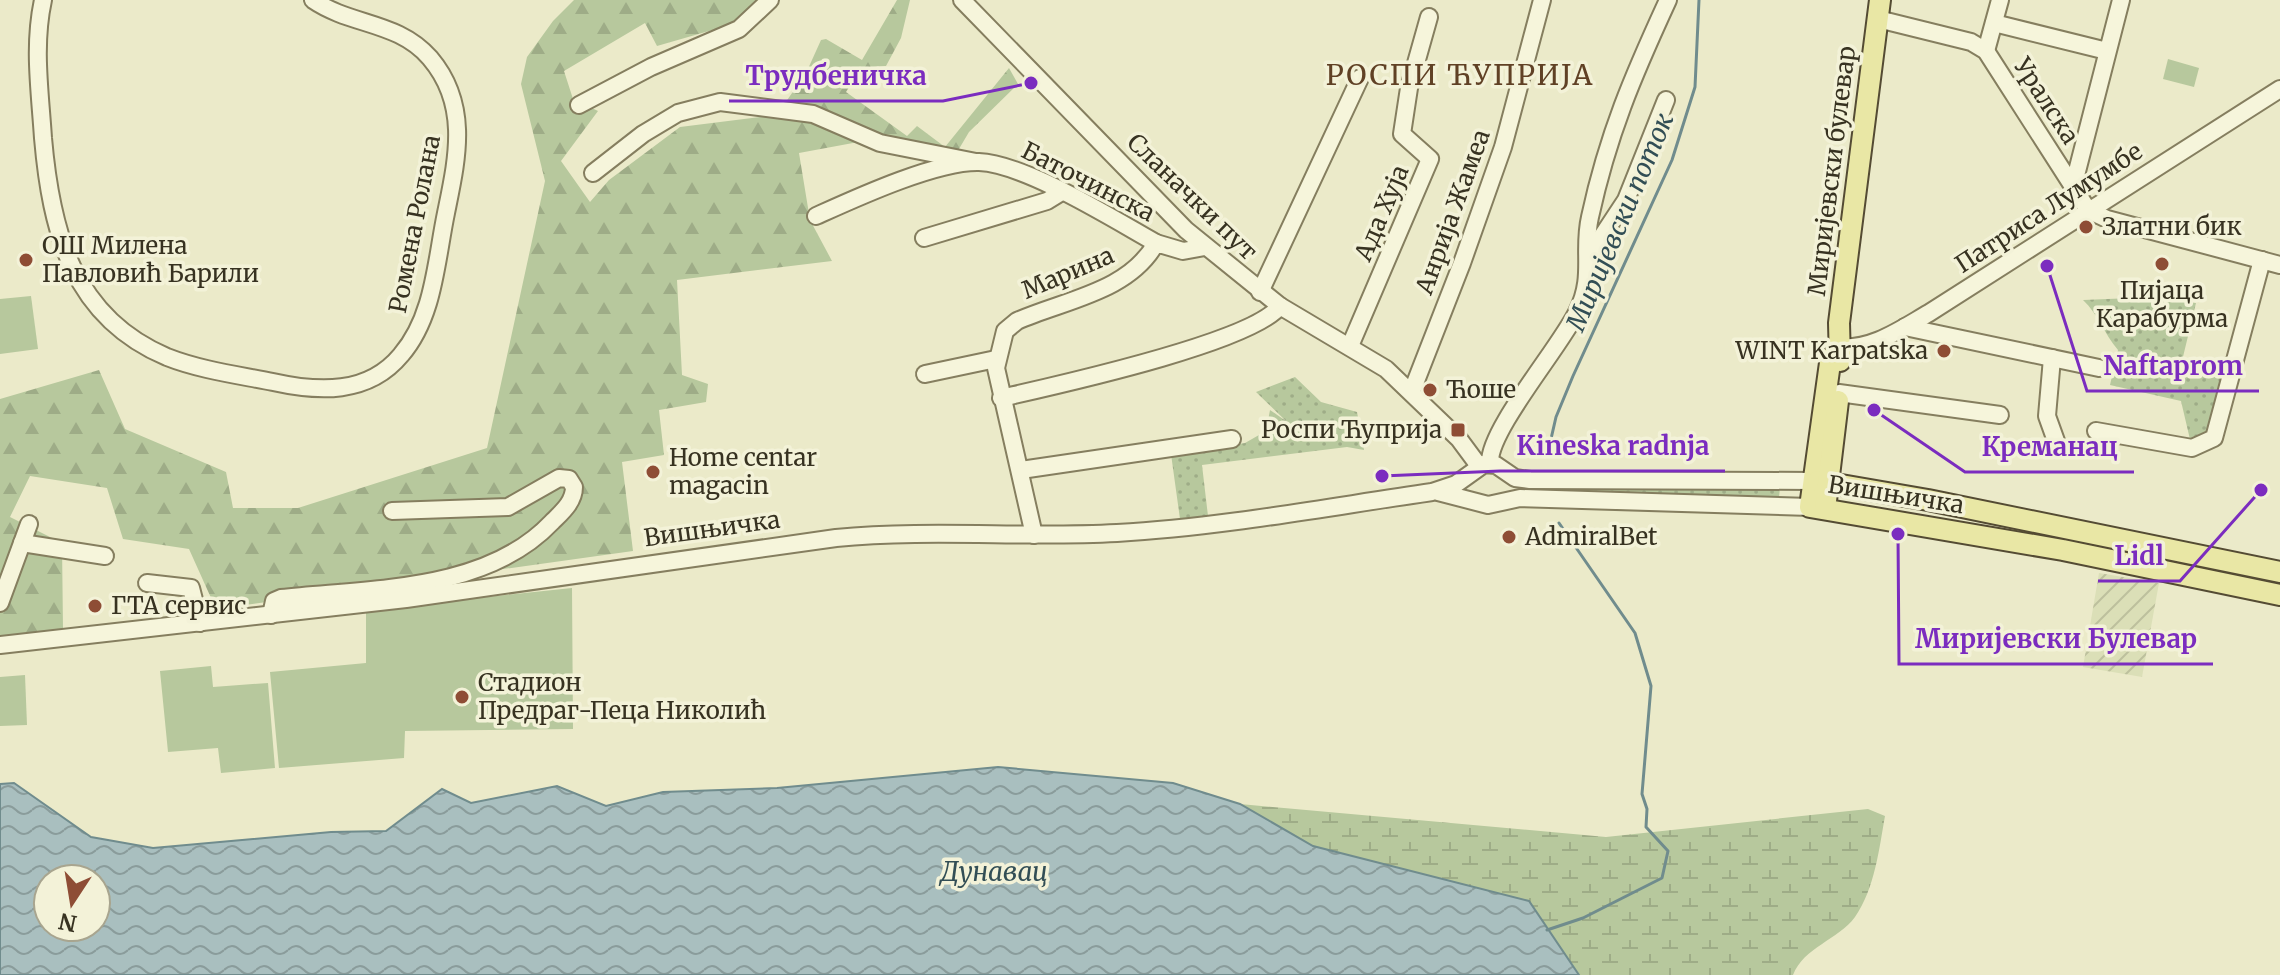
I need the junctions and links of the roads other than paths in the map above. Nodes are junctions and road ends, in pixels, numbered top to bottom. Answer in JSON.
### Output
{"nodes":[{"id":1,"x":43,"y":0,"type":"edge"},
{"id":2,"x":313,"y":0,"type":"edge"},
{"id":3,"x":770,"y":0,"type":"edge"},
{"id":4,"x":962,"y":0,"type":"edge"},
{"id":5,"x":1542,"y":0,"type":"edge"},
{"id":6,"x":1668,"y":0,"type":"edge"},
{"id":7,"x":2000,"y":0,"type":"edge"},
{"id":8,"x":2121,"y":0,"type":"edge"},
{"id":9,"x":1879,"y":9,"type":"edge"},
{"id":10,"x":1429,"y":17,"type":"dead end"},
{"id":11,"x":1994,"y":23,"type":"junction"},
{"id":12,"x":1986,"y":51,"type":"junction"},
{"id":13,"x":2107,"y":51,"type":"junction"},
{"id":14,"x":1360,"y":78,"type":"dead end"},
{"id":15,"x":2280,"y":89,"type":"edge"},
{"id":16,"x":1666,"y":100,"type":"dead end"},
{"id":17,"x":579,"y":105,"type":"dead end"},
{"id":18,"x":976,"y":162,"type":"junction"},
{"id":19,"x":593,"y":173,"type":"dead end"},
{"id":20,"x":2073,"y":187,"type":"junction"},
{"id":21,"x":1060,"y":193,"type":"junction"},
{"id":22,"x":2088,"y":210,"type":"junction"},
{"id":23,"x":816,"y":216,"type":"dead end"},
{"id":24,"x":924,"y":238,"type":"dead end"},
{"id":25,"x":1156,"y":243,"type":"junction"},
{"id":26,"x":1205,"y":247,"type":"junction"},
{"id":27,"x":1589,"y":256,"type":"junction"},
{"id":28,"x":2275,"y":261,"type":"edge"},
{"id":29,"x":1260,"y":292,"type":"junction"},
{"id":30,"x":1280,"y":306,"type":"junction"},
{"id":31,"x":1905,"y":327,"type":"junction"},
{"id":32,"x":1350,"y":346,"type":"junction"},
{"id":33,"x":1837,"y":348,"type":"junction"},
{"id":34,"x":2052,"y":358,"type":"junction"},
{"id":35,"x":996,"y":359,"type":"junction"},
{"id":36,"x":2099,"y":368,"type":"dead end"},
{"id":37,"x":925,"y":374,"type":"dead end"},
{"id":38,"x":1412,"y":391,"type":"junction"},
{"id":39,"x":1839,"y":393,"type":"junction"},
{"id":40,"x":1001,"y":398,"type":"junction"},
{"id":41,"x":2000,"y":415,"type":"dead end"},
{"id":42,"x":2096,"y":431,"type":"dead end"},
{"id":43,"x":1232,"y":439,"type":"dead end"},
{"id":44,"x":2056,"y":441,"type":"dead end"},
{"id":45,"x":1480,"y":468,"type":"junction"},
{"id":46,"x":1021,"y":470,"type":"junction"},
{"id":47,"x":1505,"y":472,"type":"junction"},
{"id":48,"x":1821,"y":482,"type":"junction"},
{"id":49,"x":1432,"y":492,"type":"junction"},
{"id":50,"x":1476,"y":501,"type":"junction"},
{"id":51,"x":1499,"y":503,"type":"junction"},
{"id":52,"x":1818,"y":508,"type":"junction"},
{"id":53,"x":392,"y":511,"type":"dead end"},
{"id":54,"x":29,"y":524,"type":"dead end"},
{"id":55,"x":1034,"y":535,"type":"junction"},
{"id":56,"x":22,"y":543,"type":"junction"},
{"id":57,"x":105,"y":556,"type":"dead end"},
{"id":58,"x":2280,"y":572,"type":"edge"},
{"id":59,"x":147,"y":583,"type":"dead end"},
{"id":60,"x":2280,"y":595,"type":"edge"},
{"id":61,"x":0,"y":603,"type":"edge"},
{"id":62,"x":271,"y":615,"type":"junction"},
{"id":63,"x":200,"y":623,"type":"junction"},
{"id":64,"x":0,"y":645,"type":"edge"}],
"edges":[{"from":1,"to":2,"type":"street","name":"Ромена Ролана"},
{"from":3,"to":17,"type":"street"},
{"from":4,"to":26,"type":"street","name":"Сланачки пут"},
{"from":5,"to":38,"type":"street","name":"Анрија Жамеа"},
{"from":6,"to":27,"type":"street"},
{"from":7,"to":11,"type":"street"},
{"from":8,"to":13,"type":"street"},
{"from":9,"to":12,"type":"street"},
{"from":9,"to":33,"type":"main road","name":"Миријевски булевар"},
{"from":10,"to":32,"type":"street","name":"Ада Хуја"},
{"from":11,"to":12,"type":"street"},
{"from":11,"to":13,"type":"street"},
{"from":12,"to":20,"type":"street","name":"Уралска"},
{"from":13,"to":20,"type":"street"},
{"from":14,"to":29,"type":"street"},
{"from":15,"to":22,"type":"street","name":"Патриса Лумумбе"},
{"from":16,"to":27,"type":"street"},
{"from":18,"to":19,"type":"street"},
{"from":18,"to":21,"type":"street","name":"Баточинска"},
{"from":18,"to":23,"type":"street","name":"Баточинска"},
{"from":20,"to":22,"type":"street","name":"Уралска"},
{"from":21,"to":24,"type":"street"},
{"from":21,"to":25,"type":"street","name":"Баточинска"},
{"from":22,"to":28,"type":"street"},
{"from":22,"to":31,"type":"street","name":"Патриса Лумумбе"},
{"from":25,"to":26,"type":"street"},
{"from":25,"to":35,"type":"street","name":"Марина"},
{"from":26,"to":29,"type":"street","name":"Сланачки пут"},
{"from":27,"to":45,"type":"street"},
{"from":28,"to":42,"type":"street"},
{"from":29,"to":30,"type":"street","name":"Сланачки пут"},
{"from":30,"to":32,"type":"street","name":"Сланачки пут"},
{"from":30,"to":40,"type":"street"},
{"from":31,"to":33,"type":"street","name":"Патриса Лумумбе"},
{"from":31,"to":34,"type":"street"},
{"from":32,"to":38,"type":"street","name":"Сланачки пут"},
{"from":33,"to":39,"type":"main road","name":"Миријевски булевар"},
{"from":33,"to":48,"type":"main road","name":"Миријевски булевар"},
{"from":34,"to":36,"type":"street"},
{"from":34,"to":44,"type":"street"},
{"from":35,"to":37,"type":"street"},
{"from":35,"to":40,"type":"street"},
{"from":38,"to":45,"type":"street","name":"Сланачки пут"},
{"from":39,"to":41,"type":"street"},
{"from":39,"to":48,"type":"main road","name":"Миријевски булевар"},
{"from":40,"to":46,"type":"street"},
{"from":43,"to":46,"type":"street"},
{"from":45,"to":47,"type":"street","name":"Вишњичка"},
{"from":45,"to":49,"type":"street","name":"Вишњичка"},
{"from":45,"to":50,"type":"street"},
{"from":46,"to":55,"type":"street"},
{"from":47,"to":48,"type":"street","name":"Вишњичка"},
{"from":47,"to":51,"type":"street"},
{"from":48,"to":52,"type":"main road","name":"Миријевски булевар"},
{"from":48,"to":58,"type":"main road","name":"Вишњичка"},
{"from":49,"to":50,"type":"street","name":"Вишњичка"},
{"from":49,"to":55,"type":"street","name":"Вишњичка"},
{"from":50,"to":51,"type":"street","name":"Вишњичка"},
{"from":51,"to":52,"type":"street","name":"Вишњичка"},
{"from":52,"to":60,"type":"main road","name":"Вишњичка"},
{"from":53,"to":62,"type":"street"},
{"from":54,"to":56,"type":"street"},
{"from":55,"to":62,"type":"street","name":"Вишњичка"},
{"from":56,"to":57,"type":"street"},
{"from":56,"to":61,"type":"street"},
{"from":59,"to":63,"type":"street"},
{"from":62,"to":63,"type":"street","name":"Вишњичка"},
{"from":63,"to":64,"type":"street","name":"Вишњичка"}]}
